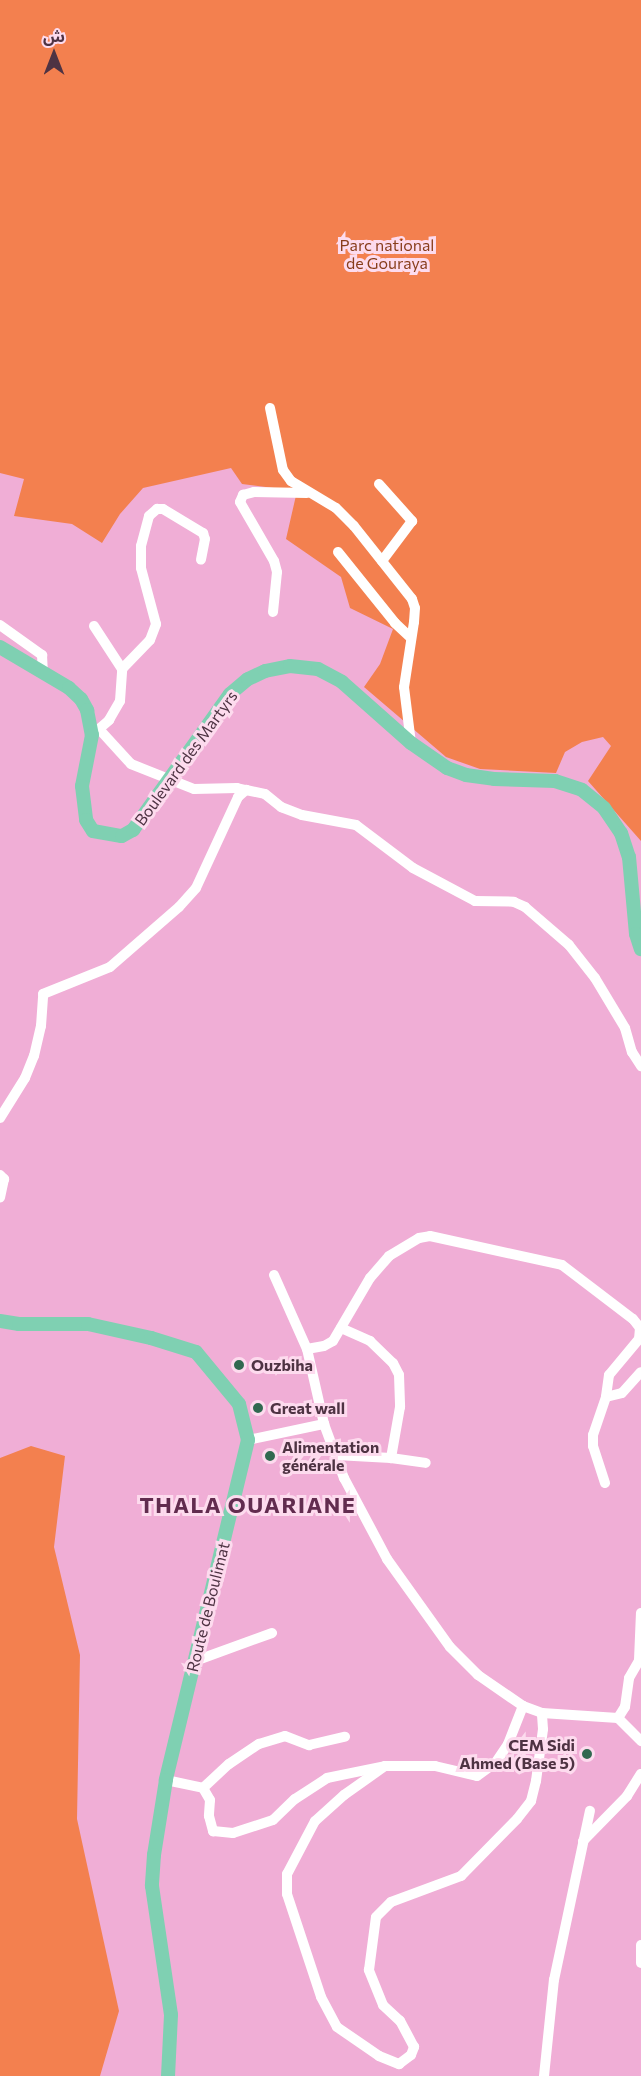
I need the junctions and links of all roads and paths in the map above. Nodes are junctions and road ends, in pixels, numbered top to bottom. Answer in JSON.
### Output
{"nodes":[{"id":1,"x":270,"y":408,"type":"dead end"},
{"id":2,"x":379,"y":484,"type":"dead end"},
{"id":3,"x":307,"y":493,"type":"junction"},
{"id":4,"x":338,"y":552,"type":"dead end"},
{"id":5,"x":201,"y":560,"type":"dead end"},
{"id":6,"x":382,"y":561,"type":"junction"},
{"id":7,"x":273,"y":612,"type":"dead end"},
{"id":8,"x":0,"y":625,"type":"edge"},
{"id":9,"x":93,"y":626,"type":"dead end"},
{"id":10,"x":410,"y":636,"type":"junction"},
{"id":11,"x":0,"y":647,"type":"edge"},
{"id":12,"x":122,"y":669,"type":"junction"},
{"id":13,"x":43,"y":674,"type":"junction"},
{"id":14,"x":95,"y":732,"type":"junction"},
{"id":15,"x":411,"y":743,"type":"junction"},
{"id":16,"x":171,"y":779,"type":"junction"},
{"id":17,"x":246,"y":790,"type":"junction"},
{"id":18,"x":641,"y":949,"type":"edge"},
{"id":19,"x":641,"y":1066,"type":"edge"},
{"id":20,"x":0,"y":1118,"type":"edge"},
{"id":21,"x":0,"y":1175,"type":"edge"},
{"id":22,"x":0,"y":1198,"type":"edge"},
{"id":23,"x":274,"y":1275,"type":"dead end"},
{"id":24,"x":0,"y":1321,"type":"edge"},
{"id":25,"x":341,"y":1328,"type":"junction"},
{"id":26,"x":307,"y":1349,"type":"junction"},
{"id":27,"x":641,"y":1372,"type":"edge"},
{"id":28,"x":606,"y":1397,"type":"junction"},
{"id":29,"x":324,"y":1424,"type":"junction"},
{"id":30,"x":248,"y":1440,"type":"junction"},
{"id":31,"x":336,"y":1455,"type":"junction"},
{"id":32,"x":391,"y":1458,"type":"junction"},
{"id":33,"x":426,"y":1463,"type":"dead end"},
{"id":34,"x":604,"y":1483,"type":"dead end"},
{"id":35,"x":641,"y":1612,"type":"edge"},
{"id":36,"x":272,"y":1633,"type":"dead end"},
{"id":37,"x":640,"y":1658,"type":"edge"},
{"id":38,"x":195,"y":1661,"type":"junction"},
{"id":39,"x":523,"y":1706,"type":"junction"},
{"id":40,"x":542,"y":1713,"type":"junction"},
{"id":41,"x":618,"y":1718,"type":"junction"},
{"id":42,"x":345,"y":1737,"type":"dead end"},
{"id":43,"x":641,"y":1741,"type":"edge"},
{"id":44,"x":385,"y":1766,"type":"junction"},
{"id":45,"x":641,"y":1774,"type":"edge"},
{"id":46,"x":166,"y":1780,"type":"junction"},
{"id":47,"x":203,"y":1788,"type":"junction"},
{"id":48,"x":590,"y":1811,"type":"dead end"},
{"id":49,"x":583,"y":1841,"type":"junction"},
{"id":50,"x":641,"y":1945,"type":"edge"},
{"id":51,"x":641,"y":1963,"type":"edge"},
{"id":52,"x":170,"y":2074,"type":"edge"},
{"id":53,"x":544,"y":2076,"type":"edge"}],
"edges":[{"from":1,"to":3,"type":"street"},
{"from":2,"to":6,"type":"street"},
{"from":3,"to":6,"type":"street"},
{"from":3,"to":7,"type":"street"},
{"from":4,"to":10,"type":"street"},
{"from":5,"to":12,"type":"street"},
{"from":6,"to":10,"type":"street"},
{"from":8,"to":13,"type":"street"},
{"from":9,"to":12,"type":"street"},
{"from":10,"to":15,"type":"street"},
{"from":11,"to":13,"type":"main road","name":"Boulevard des Martyrs"},
{"from":12,"to":14,"type":"street"},
{"from":13,"to":14,"type":"main road","name":"Boulevard des Martyrs"},
{"from":14,"to":16,"type":"street"},
{"from":14,"to":16,"type":"main road","name":"Boulevard des Martyrs"},
{"from":15,"to":16,"type":"main road","name":"Boulevard des Martyrs"},
{"from":15,"to":18,"type":"main road","name":"Boulevard des Martyrs"},
{"from":16,"to":17,"type":"street"},
{"from":17,"to":19,"type":"street"},
{"from":17,"to":20,"type":"street"},
{"from":21,"to":22,"type":"street"},
{"from":23,"to":26,"type":"street"},
{"from":24,"to":30,"type":"main road","name":"Route de Boulimat"},
{"from":25,"to":26,"type":"street"},
{"from":25,"to":28,"type":"street"},
{"from":25,"to":32,"type":"street"},
{"from":26,"to":29,"type":"street"},
{"from":27,"to":28,"type":"street"},
{"from":28,"to":34,"type":"street"},
{"from":29,"to":30,"type":"street"},
{"from":29,"to":31,"type":"street"},
{"from":30,"to":38,"type":"main road","name":"Route de Boulimat"},
{"from":31,"to":32,"type":"street"},
{"from":31,"to":39,"type":"street"},
{"from":32,"to":33,"type":"street"},
{"from":35,"to":37,"type":"street"},
{"from":36,"to":38,"type":"street"},
{"from":37,"to":41,"type":"street"},
{"from":38,"to":46,"type":"main road","name":"Route de Boulimat"},
{"from":39,"to":40,"type":"street"},
{"from":39,"to":44,"type":"street"},
{"from":40,"to":41,"type":"street"},
{"from":40,"to":44,"type":"street"},
{"from":41,"to":43,"type":"street"},
{"from":42,"to":47,"type":"street"},
{"from":44,"to":47,"type":"street"},
{"from":45,"to":49,"type":"street"},
{"from":46,"to":47,"type":"street"},
{"from":46,"to":52,"type":"main road","name":"Route de Boulimat"},
{"from":48,"to":49,"type":"street"},
{"from":49,"to":53,"type":"street"},
{"from":50,"to":51,"type":"street"}]}
